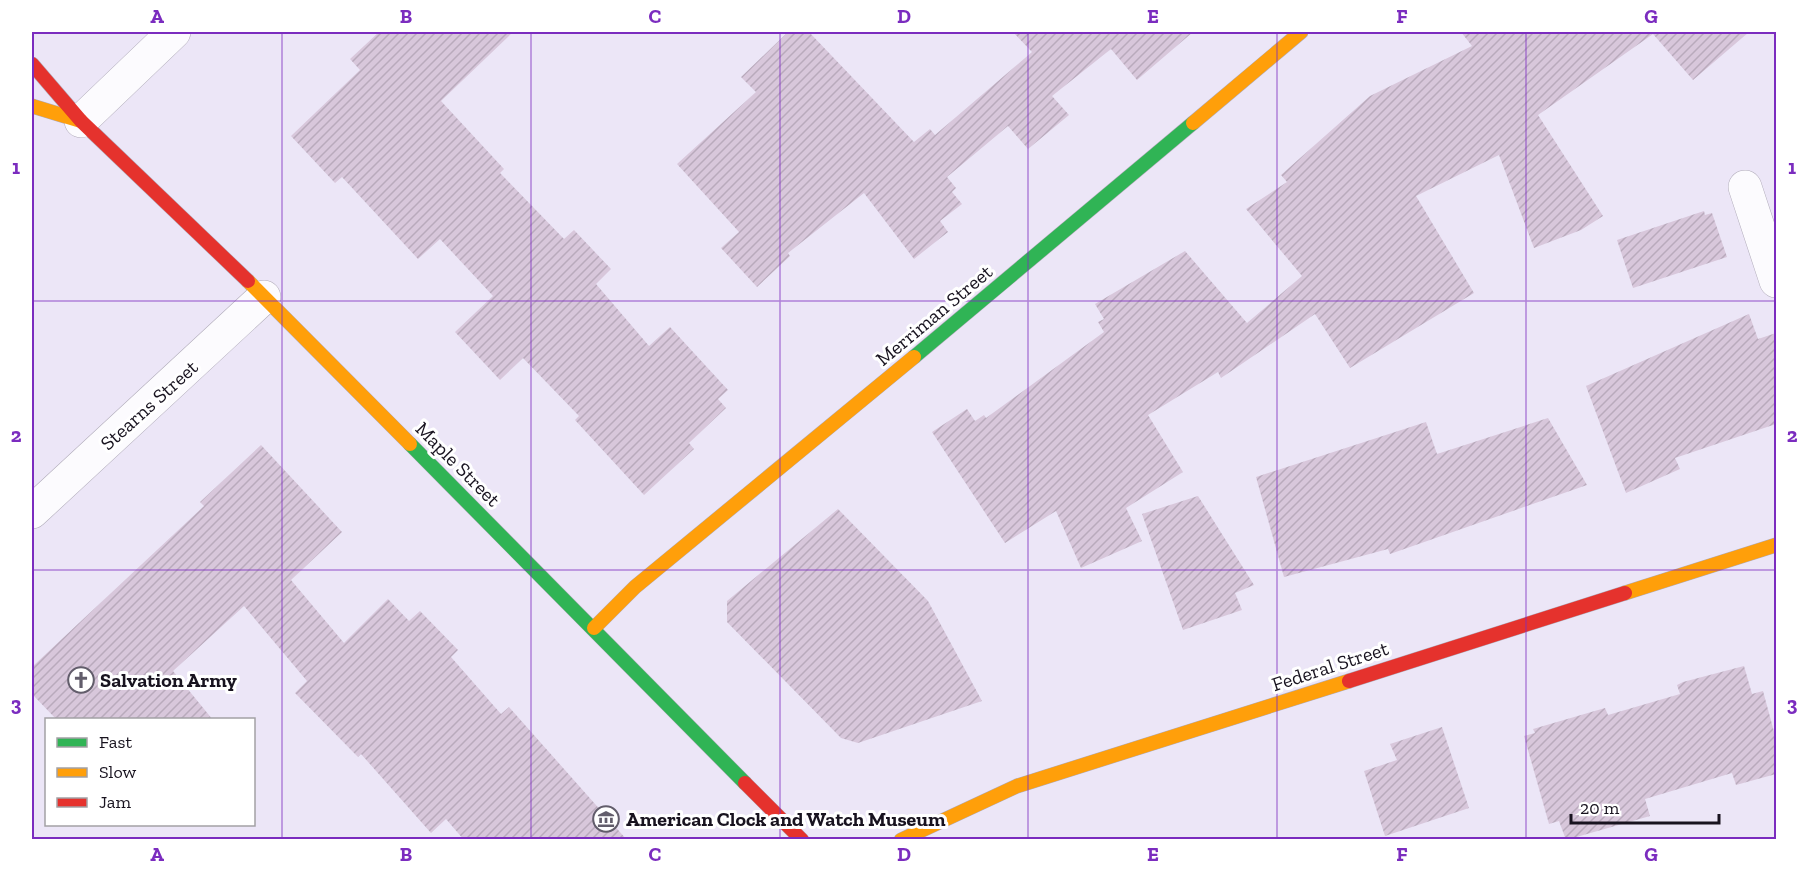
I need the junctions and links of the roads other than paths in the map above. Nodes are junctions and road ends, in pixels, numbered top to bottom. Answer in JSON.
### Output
{"nodes":[{"id":1,"x":174,"y":32,"type":"edge"},
{"id":2,"x":1300,"y":32,"type":"edge"},
{"id":3,"x":32,"y":64,"type":"edge"},
{"id":4,"x":32,"y":106,"type":"edge"},
{"id":5,"x":81,"y":121,"type":"junction"},
{"id":6,"x":1745,"y":187,"type":"dead end"},
{"id":7,"x":1776,"y":281,"type":"edge"},
{"id":8,"x":264,"y":297,"type":"junction"},
{"id":9,"x":32,"y":512,"type":"edge"},
{"id":10,"x":1776,"y":545,"type":"edge"},
{"id":11,"x":594,"y":628,"type":"junction"},
{"id":12,"x":802,"y":840,"type":"edge"},
{"id":13,"x":901,"y":840,"type":"edge"}],
"edges":[{"from":1,"to":5,"type":"street"},
{"from":2,"to":11,"type":"street","name":"Merriman Street"},
{"from":3,"to":5,"type":"street","name":"Maple Street"},
{"from":4,"to":5,"type":"street"},
{"from":5,"to":8,"type":"street","name":"Maple Street"},
{"from":6,"to":7,"type":"street"},
{"from":8,"to":9,"type":"street","name":"Stearns Street"},
{"from":8,"to":11,"type":"street","name":"Maple Street"},
{"from":10,"to":13,"type":"street","name":"Federal Street"},
{"from":11,"to":12,"type":"street","name":"Maple Street"}]}
